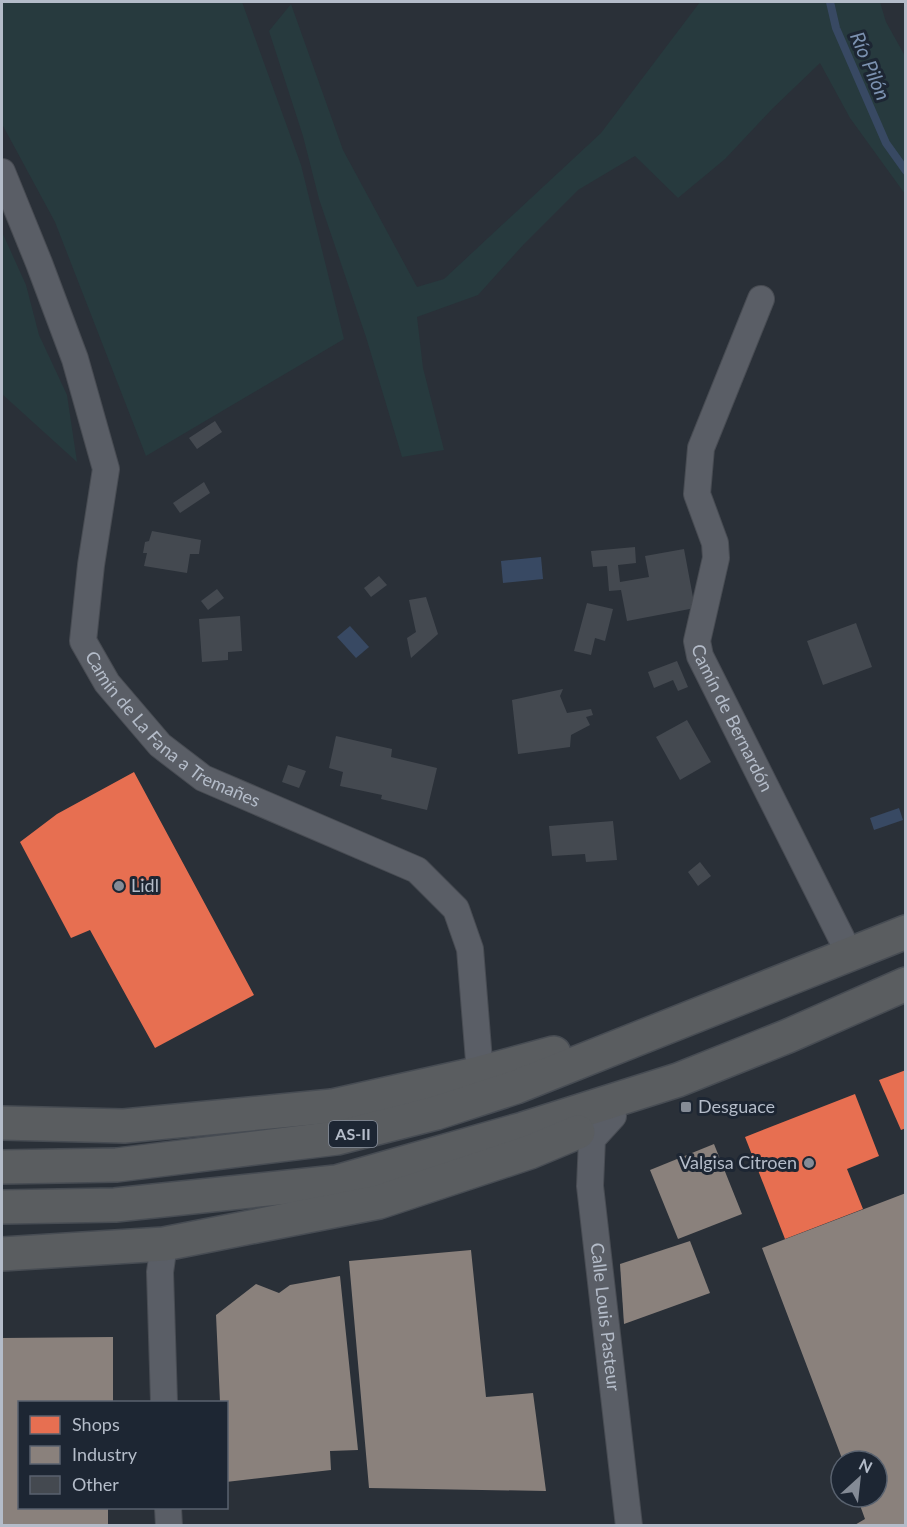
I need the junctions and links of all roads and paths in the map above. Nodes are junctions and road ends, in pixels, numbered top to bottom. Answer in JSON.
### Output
{"nodes":[{"id":1,"x":2,"y":172,"type":"edge"},
{"id":2,"x":761,"y":299,"type":"dead end"},
{"id":3,"x":906,"y":932,"type":"edge"},
{"id":4,"x":850,"y":955,"type":"junction"},
{"id":5,"x":906,"y":984,"type":"edge"},
{"id":6,"x":686,"y":1018,"type":"junction"},
{"id":7,"x":480,"y":1073,"type":"junction"},
{"id":8,"x":678,"y":1080,"type":"junction"},
{"id":9,"x":613,"y":1116,"type":"junction"},
{"id":10,"x":2,"y":1123,"type":"edge"},
{"id":11,"x":2,"y":1167,"type":"edge"},
{"id":12,"x":2,"y":1207,"type":"edge"},
{"id":13,"x":164,"y":1244,"type":"junction"},
{"id":14,"x":2,"y":1254,"type":"edge"},
{"id":15,"x":164,"y":1401,"type":"edge"},
{"id":16,"x":168,"y":1509,"type":"edge"},
{"id":17,"x":169,"y":1526,"type":"edge"},
{"id":18,"x":629,"y":1526,"type":"edge"}],
"edges":[{"from":1,"to":7,"type":"street","name":"Camín de La Fana a Tremañes"},
{"from":2,"to":4,"type":"street","name":"Camín de Bernardón"},
{"from":3,"to":4,"type":"highway","number":"AS-II"},
{"from":4,"to":6,"type":"highway","number":"AS-II"},
{"from":5,"to":8,"type":"highway","number":"AS-II"},
{"from":6,"to":7,"type":"highway"},
{"from":6,"to":11,"type":"highway","number":"AS-II"},
{"from":7,"to":10,"type":"highway"},
{"from":8,"to":9,"type":"highway"},
{"from":8,"to":12,"type":"highway","number":"AS-II"},
{"from":9,"to":13,"type":"highway"},
{"from":9,"to":18,"type":"street","name":"Calle Louis Pasteur"},
{"from":13,"to":14,"type":"highway"},
{"from":13,"to":15,"type":"street"},
{"from":16,"to":17,"type":"street"}]}
